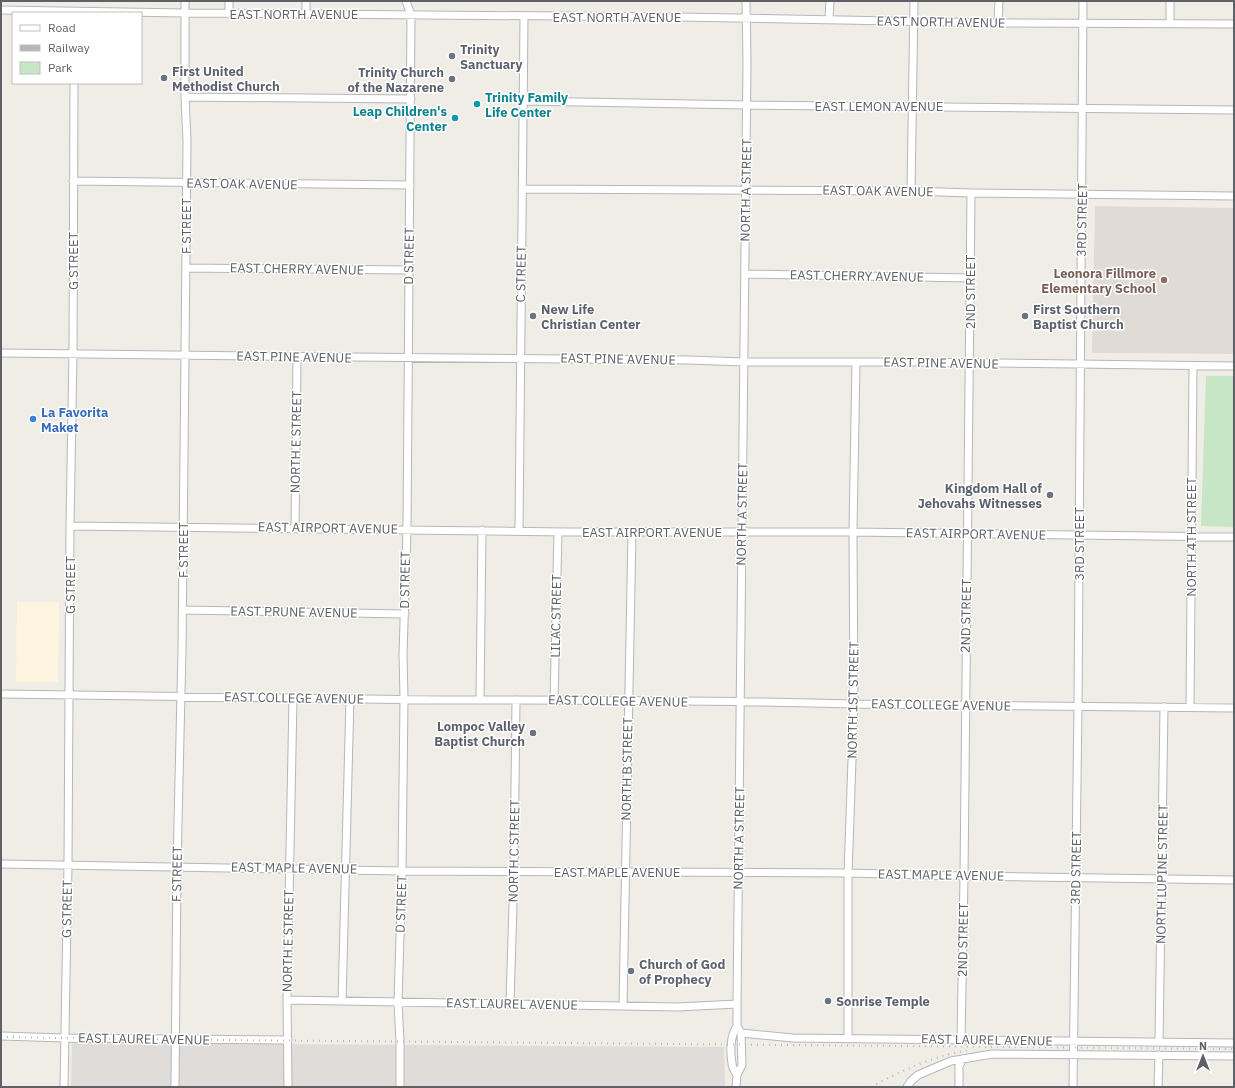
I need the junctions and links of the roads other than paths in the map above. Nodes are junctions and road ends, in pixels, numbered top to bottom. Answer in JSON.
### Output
{"nodes":[{"id":1,"x":185,"y":1,"type":"edge"},
{"id":2,"x":229,"y":1,"type":"edge"},
{"id":3,"x":306,"y":1,"type":"edge"},
{"id":4,"x":406,"y":1,"type":"edge"},
{"id":5,"x":746,"y":1,"type":"edge"},
{"id":6,"x":830,"y":1,"type":"edge"},
{"id":7,"x":914,"y":1,"type":"edge"},
{"id":8,"x":999,"y":1,"type":"edge"},
{"id":9,"x":1083,"y":1,"type":"edge"},
{"id":10,"x":1170,"y":1,"type":"edge"},
{"id":11,"x":1,"y":10,"type":"edge"},
{"id":12,"x":74,"y":12,"type":"edge"},
{"id":13,"x":142,"y":13,"type":"edge"},
{"id":14,"x":185,"y":13,"type":"junction"},
{"id":15,"x":229,"y":14,"type":"junction"},
{"id":16,"x":306,"y":14,"type":"junction"},
{"id":17,"x":411,"y":15,"type":"junction"},
{"id":18,"x":524,"y":17,"type":"junction"},
{"id":19,"x":746,"y":18,"type":"junction"},
{"id":20,"x":830,"y":20,"type":"junction"},
{"id":21,"x":913,"y":21,"type":"junction"},
{"id":22,"x":998,"y":23,"type":"junction"},
{"id":23,"x":1083,"y":23,"type":"junction"},
{"id":24,"x":1170,"y":23,"type":"junction"},
{"id":25,"x":1234,"y":24,"type":"edge"},
{"id":26,"x":74,"y":84,"type":"edge"},
{"id":27,"x":185,"y":97,"type":"junction"},
{"id":28,"x":411,"y":99,"type":"junction"},
{"id":29,"x":524,"y":101,"type":"junction"},
{"id":30,"x":746,"y":105,"type":"junction"},
{"id":31,"x":912,"y":106,"type":"junction"},
{"id":32,"x":1082,"y":108,"type":"junction"},
{"id":33,"x":1234,"y":110,"type":"edge"},
{"id":34,"x":74,"y":181,"type":"junction"},
{"id":35,"x":186,"y":183,"type":"junction"},
{"id":36,"x":410,"y":185,"type":"junction"},
{"id":37,"x":522,"y":188,"type":"junction"},
{"id":38,"x":746,"y":190,"type":"junction"},
{"id":39,"x":911,"y":191,"type":"junction"},
{"id":40,"x":971,"y":193,"type":"junction"},
{"id":41,"x":1083,"y":194,"type":"junction"},
{"id":42,"x":1234,"y":196,"type":"edge"},
{"id":43,"x":186,"y":268,"type":"junction"},
{"id":44,"x":409,"y":270,"type":"junction"},
{"id":45,"x":745,"y":274,"type":"junction"},
{"id":46,"x":970,"y":278,"type":"junction"},
{"id":47,"x":1,"y":352,"type":"edge"},
{"id":48,"x":73,"y":353,"type":"junction"},
{"id":49,"x":185,"y":355,"type":"junction"},
{"id":50,"x":297,"y":357,"type":"junction"},
{"id":51,"x":408,"y":357,"type":"junction"},
{"id":52,"x":520,"y":358,"type":"junction"},
{"id":53,"x":744,"y":362,"type":"junction"},
{"id":54,"x":856,"y":362,"type":"junction"},
{"id":55,"x":969,"y":363,"type":"junction"},
{"id":56,"x":1081,"y":365,"type":"junction"},
{"id":57,"x":1193,"y":366,"type":"junction"},
{"id":58,"x":1234,"y":366,"type":"edge"},
{"id":59,"x":70,"y":526,"type":"junction"},
{"id":60,"x":183,"y":527,"type":"junction"},
{"id":61,"x":295,"y":528,"type":"junction"},
{"id":62,"x":407,"y":529,"type":"junction"},
{"id":63,"x":482,"y":530,"type":"junction"},
{"id":64,"x":519,"y":531,"type":"junction"},
{"id":65,"x":558,"y":532,"type":"junction"},
{"id":66,"x":632,"y":532,"type":"junction"},
{"id":67,"x":853,"y":532,"type":"junction"},
{"id":68,"x":742,"y":533,"type":"junction"},
{"id":69,"x":967,"y":534,"type":"junction"},
{"id":70,"x":1079,"y":535,"type":"junction"},
{"id":71,"x":1191,"y":536,"type":"junction"},
{"id":72,"x":1234,"y":537,"type":"edge"},
{"id":73,"x":182,"y":610,"type":"junction"},
{"id":74,"x":405,"y":614,"type":"junction"},
{"id":75,"x":1,"y":694,"type":"edge"},
{"id":76,"x":70,"y":696,"type":"junction"},
{"id":77,"x":181,"y":697,"type":"junction"},
{"id":78,"x":293,"y":699,"type":"junction"},
{"id":79,"x":350,"y":699,"type":"junction"},
{"id":80,"x":404,"y":699,"type":"junction"},
{"id":81,"x":480,"y":699,"type":"junction"},
{"id":82,"x":516,"y":700,"type":"junction"},
{"id":83,"x":554,"y":700,"type":"junction"},
{"id":84,"x":628,"y":701,"type":"junction"},
{"id":85,"x":740,"y":702,"type":"junction"},
{"id":86,"x":854,"y":704,"type":"junction"},
{"id":87,"x":965,"y":706,"type":"junction"},
{"id":88,"x":1078,"y":706,"type":"junction"},
{"id":89,"x":1164,"y":707,"type":"junction"},
{"id":90,"x":1190,"y":707,"type":"junction"},
{"id":91,"x":1234,"y":708,"type":"edge"},
{"id":92,"x":1,"y":864,"type":"edge"},
{"id":93,"x":68,"y":864,"type":"junction"},
{"id":94,"x":177,"y":866,"type":"junction"},
{"id":95,"x":289,"y":868,"type":"junction"},
{"id":96,"x":346,"y":869,"type":"junction"},
{"id":97,"x":402,"y":870,"type":"junction"},
{"id":98,"x":514,"y":871,"type":"junction"},
{"id":99,"x":625,"y":872,"type":"junction"},
{"id":100,"x":739,"y":872,"type":"junction"},
{"id":101,"x":848,"y":873,"type":"junction"},
{"id":102,"x":964,"y":876,"type":"junction"},
{"id":103,"x":1075,"y":877,"type":"junction"},
{"id":104,"x":1162,"y":879,"type":"junction"},
{"id":105,"x":1234,"y":880,"type":"edge"},
{"id":106,"x":286,"y":1000,"type":"junction"},
{"id":107,"x":342,"y":1001,"type":"junction"},
{"id":108,"x":398,"y":1002,"type":"junction"},
{"id":109,"x":510,"y":1003,"type":"junction"},
{"id":110,"x":737,"y":1004,"type":"junction"},
{"id":111,"x":623,"y":1006,"type":"junction"},
{"id":112,"x":737,"y":1026,"type":"junction"},
{"id":113,"x":741,"y":1033,"type":"junction"},
{"id":114,"x":1,"y":1036,"type":"edge"},
{"id":115,"x":64,"y":1038,"type":"junction"},
{"id":116,"x":176,"y":1039,"type":"junction"},
{"id":117,"x":848,"y":1039,"type":"junction"},
{"id":118,"x":288,"y":1040,"type":"junction"},
{"id":119,"x":961,"y":1040,"type":"junction"},
{"id":120,"x":1072,"y":1041,"type":"junction"},
{"id":121,"x":1160,"y":1042,"type":"junction"},
{"id":122,"x":1234,"y":1043,"type":"edge"},
{"id":123,"x":1073,"y":1054,"type":"junction"},
{"id":124,"x":1159,"y":1055,"type":"junction"},
{"id":125,"x":1234,"y":1056,"type":"edge"},
{"id":126,"x":963,"y":1060,"type":"junction"},
{"id":127,"x":737,"y":1075,"type":"junction"},
{"id":128,"x":64,"y":1087,"type":"edge"},
{"id":129,"x":175,"y":1087,"type":"edge"},
{"id":130,"x":288,"y":1087,"type":"edge"},
{"id":131,"x":400,"y":1087,"type":"edge"},
{"id":132,"x":736,"y":1087,"type":"edge"},
{"id":133,"x":907,"y":1087,"type":"edge"},
{"id":134,"x":959,"y":1087,"type":"edge"},
{"id":135,"x":1073,"y":1087,"type":"edge"},
{"id":136,"x":1158,"y":1087,"type":"edge"}],
"edges":[{"from":1,"to":14,"type":"street","name":"F STREET"},
{"from":2,"to":15,"type":"street"},
{"from":3,"to":16,"type":"street"},
{"from":4,"to":17,"type":"street","name":"D STREET"},
{"from":5,"to":19,"type":"street","name":"NORTH A STREET"},
{"from":6,"to":20,"type":"street"},
{"from":7,"to":21,"type":"street"},
{"from":8,"to":22,"type":"street"},
{"from":9,"to":23,"type":"street","name":"3RD STREET"},
{"from":10,"to":24,"type":"street"},
{"from":11,"to":12,"type":"street","name":"EAST NORTH AVENUE"},
{"from":13,"to":14,"type":"street","name":"EAST NORTH AVENUE"},
{"from":14,"to":15,"type":"street","name":"EAST NORTH AVENUE"},
{"from":14,"to":27,"type":"street","name":"F STREET"},
{"from":15,"to":16,"type":"street","name":"EAST NORTH AVENUE"},
{"from":16,"to":17,"type":"street","name":"EAST NORTH AVENUE"},
{"from":17,"to":18,"type":"street","name":"EAST NORTH AVENUE"},
{"from":17,"to":28,"type":"street","name":"D STREET"},
{"from":18,"to":19,"type":"street","name":"EAST NORTH AVENUE"},
{"from":18,"to":29,"type":"street","name":"C STREET"},
{"from":19,"to":20,"type":"street","name":"EAST NORTH AVENUE"},
{"from":19,"to":30,"type":"street","name":"NORTH A STREET"},
{"from":20,"to":21,"type":"street","name":"EAST NORTH AVENUE"},
{"from":21,"to":22,"type":"street","name":"EAST NORTH AVENUE"},
{"from":21,"to":31,"type":"street"},
{"from":22,"to":23,"type":"street","name":"EAST NORTH AVENUE"},
{"from":23,"to":24,"type":"street","name":"EAST NORTH AVENUE"},
{"from":23,"to":32,"type":"street","name":"3RD STREET"},
{"from":24,"to":25,"type":"street","name":"EAST NORTH AVENUE"},
{"from":26,"to":34,"type":"street","name":"G STREET"},
{"from":27,"to":28,"type":"street"},
{"from":27,"to":35,"type":"street","name":"F STREET"},
{"from":28,"to":36,"type":"street","name":"D STREET"},
{"from":29,"to":30,"type":"street","name":"EAST LEMON AVENUE"},
{"from":29,"to":37,"type":"street","name":"C STREET"},
{"from":30,"to":31,"type":"street","name":"EAST LEMON AVENUE"},
{"from":30,"to":38,"type":"street","name":"NORTH A STREET"},
{"from":31,"to":32,"type":"street","name":"EAST LEMON AVENUE"},
{"from":31,"to":39,"type":"street"},
{"from":32,"to":33,"type":"street","name":"EAST LEMON AVENUE"},
{"from":32,"to":41,"type":"street","name":"3RD STREET"},
{"from":34,"to":35,"type":"street","name":"EAST OAK AVENUE"},
{"from":34,"to":48,"type":"street","name":"G STREET"},
{"from":35,"to":36,"type":"street","name":"EAST OAK AVENUE"},
{"from":35,"to":43,"type":"street","name":"F STREET"},
{"from":36,"to":44,"type":"street","name":"D STREET"},
{"from":37,"to":38,"type":"street","name":"EAST OAK AVENUE"},
{"from":37,"to":52,"type":"street","name":"C STREET"},
{"from":38,"to":39,"type":"street","name":"EAST OAK AVENUE"},
{"from":38,"to":45,"type":"street","name":"NORTH A STREET"},
{"from":39,"to":40,"type":"street","name":"EAST OAK AVENUE"},
{"from":40,"to":41,"type":"street","name":"EAST OAK AVENUE"},
{"from":40,"to":46,"type":"street","name":"2ND STREET"},
{"from":41,"to":42,"type":"street","name":"EAST OAK AVENUE"},
{"from":41,"to":56,"type":"street","name":"3RD STREET"},
{"from":43,"to":44,"type":"street","name":"EAST CHERRY AVENUE"},
{"from":43,"to":49,"type":"street","name":"F STREET"},
{"from":44,"to":51,"type":"street","name":"D STREET"},
{"from":45,"to":46,"type":"street","name":"EAST CHERRY AVENUE"},
{"from":45,"to":53,"type":"street","name":"NORTH A STREET"},
{"from":46,"to":55,"type":"street","name":"2ND STREET"},
{"from":47,"to":48,"type":"street","name":"EAST PINE AVENUE"},
{"from":48,"to":49,"type":"street","name":"EAST PINE AVENUE"},
{"from":48,"to":59,"type":"street","name":"G STREET"},
{"from":49,"to":50,"type":"street","name":"EAST PINE AVENUE"},
{"from":49,"to":60,"type":"street","name":"F STREET"},
{"from":50,"to":51,"type":"street","name":"EAST PINE AVENUE"},
{"from":50,"to":61,"type":"street","name":"NORTH E STREET"},
{"from":51,"to":52,"type":"street","name":"EAST PINE AVENUE"},
{"from":51,"to":62,"type":"street","name":"D STREET"},
{"from":52,"to":53,"type":"street","name":"EAST PINE AVENUE"},
{"from":52,"to":64,"type":"street","name":"C STREET"},
{"from":53,"to":54,"type":"street","name":"EAST PINE AVENUE"},
{"from":53,"to":68,"type":"street","name":"NORTH A STREET"},
{"from":54,"to":55,"type":"street","name":"EAST PINE AVENUE"},
{"from":54,"to":67,"type":"street","name":"NORTH 1ST STREET"},
{"from":55,"to":56,"type":"street","name":"EAST PINE AVENUE"},
{"from":55,"to":69,"type":"street","name":"2ND STREET"},
{"from":56,"to":57,"type":"street","name":"EAST PINE AVENUE"},
{"from":56,"to":70,"type":"street","name":"3RD STREET"},
{"from":57,"to":58,"type":"street","name":"EAST PINE AVENUE"},
{"from":57,"to":71,"type":"street","name":"NORTH 4TH STREET"},
{"from":59,"to":60,"type":"street","name":"EAST AIRPORT AVENUE"},
{"from":59,"to":76,"type":"street","name":"G STREET"},
{"from":60,"to":61,"type":"street","name":"EAST AIRPORT AVENUE"},
{"from":60,"to":73,"type":"street","name":"F STREET"},
{"from":61,"to":62,"type":"street","name":"EAST AIRPORT AVENUE"},
{"from":62,"to":63,"type":"street","name":"EAST AIRPORT AVENUE"},
{"from":62,"to":74,"type":"street","name":"D STREET"},
{"from":63,"to":64,"type":"street","name":"EAST AIRPORT AVENUE"},
{"from":63,"to":81,"type":"street"},
{"from":64,"to":65,"type":"street","name":"EAST AIRPORT AVENUE"},
{"from":65,"to":66,"type":"street","name":"EAST AIRPORT AVENUE"},
{"from":65,"to":83,"type":"street","name":"LILAC STREET"},
{"from":66,"to":68,"type":"street","name":"EAST AIRPORT AVENUE"},
{"from":66,"to":84,"type":"street","name":"NORTH B STREET"},
{"from":67,"to":68,"type":"street","name":"EAST AIRPORT AVENUE"},
{"from":67,"to":69,"type":"street","name":"EAST AIRPORT AVENUE"},
{"from":67,"to":86,"type":"street","name":"NORTH 1ST STREET"},
{"from":68,"to":85,"type":"street","name":"NORTH A STREET"},
{"from":69,"to":70,"type":"street","name":"EAST AIRPORT AVENUE"},
{"from":69,"to":87,"type":"street","name":"2ND STREET"},
{"from":70,"to":71,"type":"street","name":"EAST AIRPORT AVENUE"},
{"from":70,"to":88,"type":"street","name":"3RD STREET"},
{"from":71,"to":72,"type":"street","name":"EAST AIRPORT AVENUE"},
{"from":71,"to":90,"type":"street","name":"NORTH 4TH STREET"},
{"from":73,"to":74,"type":"street","name":"EAST PRUNE AVENUE"},
{"from":73,"to":77,"type":"street","name":"F STREET"},
{"from":74,"to":80,"type":"street","name":"D STREET"},
{"from":75,"to":76,"type":"street","name":"EAST COLLEGE AVENUE"},
{"from":76,"to":77,"type":"street","name":"EAST COLLEGE AVENUE"},
{"from":76,"to":93,"type":"street","name":"G STREET"},
{"from":77,"to":78,"type":"street","name":"EAST COLLEGE AVENUE"},
{"from":77,"to":94,"type":"street","name":"F STREET"},
{"from":78,"to":79,"type":"street","name":"EAST COLLEGE AVENUE"},
{"from":78,"to":95,"type":"street","name":"NORTH E STREET"},
{"from":79,"to":80,"type":"street","name":"EAST COLLEGE AVENUE"},
{"from":79,"to":96,"type":"street"},
{"from":80,"to":81,"type":"street","name":"EAST COLLEGE AVENUE"},
{"from":80,"to":97,"type":"street","name":"D STREET"},
{"from":81,"to":82,"type":"street","name":"EAST COLLEGE AVENUE"},
{"from":82,"to":83,"type":"street","name":"EAST COLLEGE AVENUE"},
{"from":82,"to":98,"type":"street","name":"NORTH C STREET"},
{"from":83,"to":84,"type":"street","name":"EAST COLLEGE AVENUE"},
{"from":84,"to":85,"type":"street","name":"EAST COLLEGE AVENUE"},
{"from":84,"to":99,"type":"street","name":"NORTH B STREET"},
{"from":85,"to":86,"type":"street","name":"EAST COLLEGE AVENUE"},
{"from":85,"to":100,"type":"street","name":"NORTH A STREET"},
{"from":86,"to":87,"type":"street","name":"EAST COLLEGE AVENUE"},
{"from":86,"to":101,"type":"street","name":"NORTH 1ST STREET"},
{"from":87,"to":88,"type":"street","name":"EAST COLLEGE AVENUE"},
{"from":87,"to":102,"type":"street","name":"2ND STREET"},
{"from":88,"to":89,"type":"street","name":"EAST COLLEGE AVENUE"},
{"from":88,"to":103,"type":"street","name":"3RD STREET"},
{"from":89,"to":90,"type":"street","name":"EAST COLLEGE AVENUE"},
{"from":89,"to":104,"type":"street","name":"NORTH LUPINE STREET"},
{"from":90,"to":91,"type":"street","name":"EAST COLLEGE AVENUE"},
{"from":92,"to":93,"type":"street","name":"EAST MAPLE AVENUE"},
{"from":93,"to":94,"type":"street","name":"EAST MAPLE AVENUE"},
{"from":93,"to":115,"type":"street","name":"G STREET"},
{"from":94,"to":95,"type":"street","name":"EAST MAPLE AVENUE"},
{"from":94,"to":116,"type":"street","name":"F STREET"},
{"from":95,"to":96,"type":"street","name":"EAST MAPLE AVENUE"},
{"from":95,"to":106,"type":"street","name":"NORTH E STREET"},
{"from":96,"to":97,"type":"street","name":"EAST MAPLE AVENUE"},
{"from":96,"to":107,"type":"street"},
{"from":97,"to":98,"type":"street","name":"EAST MAPLE AVENUE"},
{"from":97,"to":108,"type":"street","name":"D STREET"},
{"from":98,"to":99,"type":"street","name":"EAST MAPLE AVENUE"},
{"from":98,"to":109,"type":"street","name":"NORTH C STREET"},
{"from":99,"to":100,"type":"street","name":"EAST MAPLE AVENUE"},
{"from":99,"to":111,"type":"street","name":"NORTH B STREET"},
{"from":100,"to":101,"type":"street","name":"EAST MAPLE AVENUE"},
{"from":100,"to":110,"type":"street","name":"NORTH A STREET"},
{"from":101,"to":102,"type":"street","name":"EAST MAPLE AVENUE"},
{"from":101,"to":117,"type":"street","name":"NORTH 1ST STREET"},
{"from":102,"to":103,"type":"street","name":"EAST MAPLE AVENUE"},
{"from":102,"to":119,"type":"street","name":"2ND STREET"},
{"from":103,"to":104,"type":"street","name":"EAST MAPLE AVENUE"},
{"from":103,"to":120,"type":"street","name":"3RD STREET"},
{"from":104,"to":105,"type":"street","name":"EAST MAPLE AVENUE"},
{"from":104,"to":121,"type":"street","name":"NORTH LUPINE STREET"},
{"from":106,"to":107,"type":"street","name":"EAST LAUREL AVENUE"},
{"from":106,"to":118,"type":"street","name":"NORTH E STREET"},
{"from":107,"to":108,"type":"street","name":"EAST LAUREL AVENUE"},
{"from":108,"to":109,"type":"street","name":"EAST LAUREL AVENUE"},
{"from":108,"to":131,"type":"street","name":"D STREET"},
{"from":109,"to":111,"type":"street","name":"EAST LAUREL AVENUE"},
{"from":110,"to":111,"type":"street","name":"EAST LAUREL AVENUE"},
{"from":110,"to":112,"type":"street","name":"NORTH A STREET"},
{"from":112,"to":113,"type":"street","name":"NORTH A STREET"},
{"from":112,"to":127,"type":"street","name":"NORTH A STREET"},
{"from":113,"to":117,"type":"street","name":"EAST LAUREL AVENUE"},
{"from":113,"to":127,"type":"street","name":"NORTH A STREET"},
{"from":114,"to":115,"type":"street","name":"EAST LAUREL AVENUE"},
{"from":115,"to":116,"type":"street","name":"EAST LAUREL AVENUE"},
{"from":115,"to":128,"type":"street","name":"G STREET"},
{"from":116,"to":118,"type":"street","name":"EAST LAUREL AVENUE"},
{"from":116,"to":129,"type":"street","name":"F STREET"},
{"from":117,"to":119,"type":"street","name":"EAST LAUREL AVENUE"},
{"from":118,"to":130,"type":"street","name":"NORTH E STREET"},
{"from":119,"to":120,"type":"street","name":"EAST LAUREL AVENUE"},
{"from":120,"to":121,"type":"street","name":"EAST LAUREL AVENUE"},
{"from":120,"to":123,"type":"street","name":"3RD STREET"},
{"from":121,"to":122,"type":"street","name":"EAST LAUREL AVENUE"},
{"from":123,"to":124,"type":"street","name":"EAST LAUREL AVENUE"},
{"from":123,"to":126,"type":"street","name":"EAST LAUREL AVENUE"},
{"from":123,"to":135,"type":"street","name":"3RD STREET"},
{"from":124,"to":125,"type":"street","name":"EAST LAUREL AVENUE"},
{"from":124,"to":136,"type":"street"},
{"from":126,"to":133,"type":"street","name":"EAST LAUREL AVENUE"},
{"from":126,"to":134,"type":"street"},
{"from":127,"to":132,"type":"street","name":"NORTH A STREET"}]}
